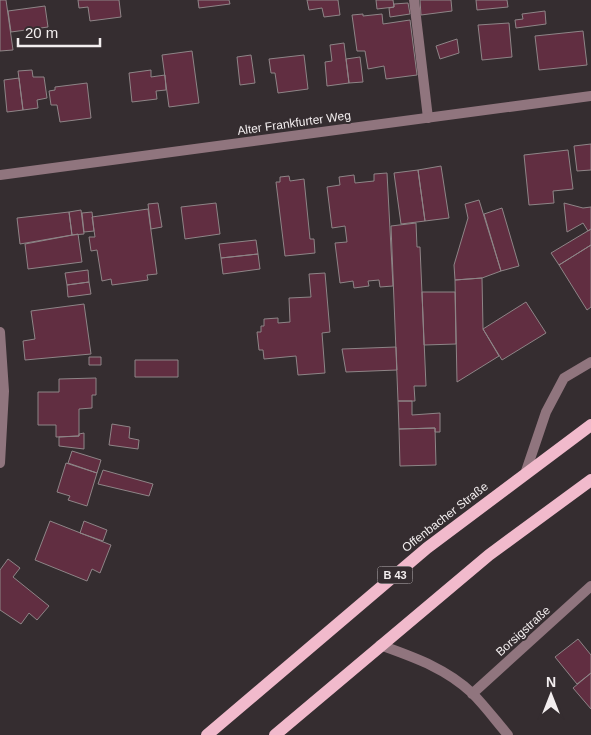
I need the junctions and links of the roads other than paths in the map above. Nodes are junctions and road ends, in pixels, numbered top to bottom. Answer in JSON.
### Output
{"nodes":[{"id":1,"x":414,"y":0,"type":"edge"},
{"id":2,"x":591,"y":96,"type":"edge"},
{"id":3,"x":428,"y":118,"type":"junction"},
{"id":4,"x":0,"y":174,"type":"edge"},
{"id":5,"x":0,"y":332,"type":"edge"},
{"id":6,"x":591,"y":362,"type":"edge"},
{"id":7,"x":591,"y":425,"type":"edge"},
{"id":8,"x":0,"y":463,"type":"edge"},
{"id":9,"x":525,"y":474,"type":"junction"},
{"id":10,"x":591,"y":480,"type":"edge"},
{"id":11,"x":590,"y":588,"type":"edge"},
{"id":12,"x":380,"y":645,"type":"junction"},
{"id":13,"x":472,"y":694,"type":"junction"},
{"id":14,"x":207,"y":735,"type":"edge"},
{"id":15,"x":275,"y":735,"type":"edge"},
{"id":16,"x":508,"y":735,"type":"edge"}],
"edges":[{"from":1,"to":3,"type":"street"},
{"from":2,"to":3,"type":"street","name":"Alter Frankfurter Weg"},
{"from":3,"to":4,"type":"street","name":"Alter Frankfurter Weg"},
{"from":5,"to":8,"type":"street"},
{"from":6,"to":9,"type":"street"},
{"from":7,"to":9,"type":"main road","name":"Offenbacher Straße","number":"B 43"},
{"from":9,"to":14,"type":"main road","name":"Offenbacher Straße","number":"B 43"},
{"from":10,"to":12,"type":"main road"},
{"from":11,"to":13,"type":"street","name":"Borsigstraße"},
{"from":12,"to":13,"type":"street"},
{"from":12,"to":15,"type":"main road"},
{"from":13,"to":16,"type":"street"}]}
